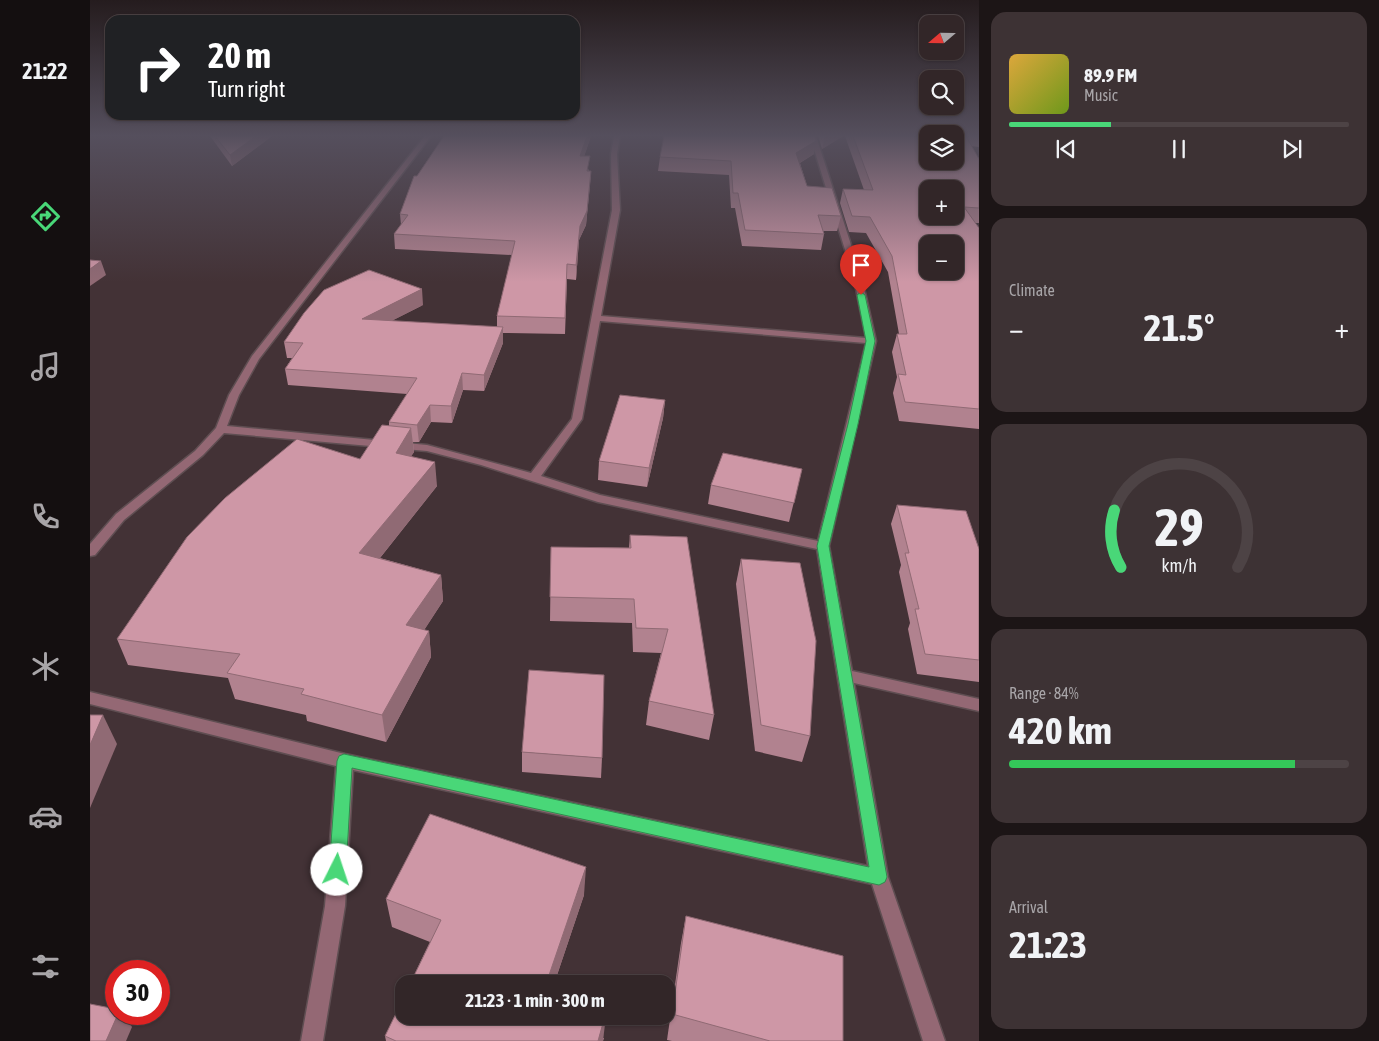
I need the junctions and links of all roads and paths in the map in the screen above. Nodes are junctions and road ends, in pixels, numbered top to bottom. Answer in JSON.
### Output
{"nodes":[{"id":1,"x":390,"y":185,"type":"edge"},
{"id":2,"x":615,"y":185,"type":"edge"},
{"id":3,"x":828,"y":185,"type":"edge"},
{"id":4,"x":596,"y":318,"type":"junction"},
{"id":5,"x":871,"y":341,"type":"junction"},
{"id":6,"x":220,"y":429,"type":"junction"},
{"id":7,"x":533,"y":479,"type":"junction"},
{"id":8,"x":823,"y":546,"type":"junction"},
{"id":9,"x":90,"y":552,"type":"edge"},
{"id":10,"x":845,"y":675,"type":"junction"},
{"id":11,"x":90,"y":698,"type":"edge"},
{"id":12,"x":979,"y":705,"type":"edge"},
{"id":13,"x":344,"y":761,"type":"junction"},
{"id":14,"x":879,"y":877,"type":"junction"},
{"id":15,"x":312,"y":1041,"type":"edge"},
{"id":16,"x":934,"y":1041,"type":"edge"}],
"edges":[{"from":1,"to":6,"type":"street"},
{"from":2,"to":4,"type":"street"},
{"from":3,"to":5,"type":"street"},
{"from":4,"to":5,"type":"street"},
{"from":4,"to":7,"type":"street"},
{"from":5,"to":8,"type":"street"},
{"from":6,"to":7,"type":"street"},
{"from":6,"to":9,"type":"street"},
{"from":7,"to":8,"type":"street"},
{"from":8,"to":10,"type":"street"},
{"from":10,"to":12,"type":"street"},
{"from":10,"to":14,"type":"street"},
{"from":11,"to":13,"type":"street"},
{"from":13,"to":14,"type":"street"},
{"from":13,"to":15,"type":"street"},
{"from":14,"to":16,"type":"street"}]}
